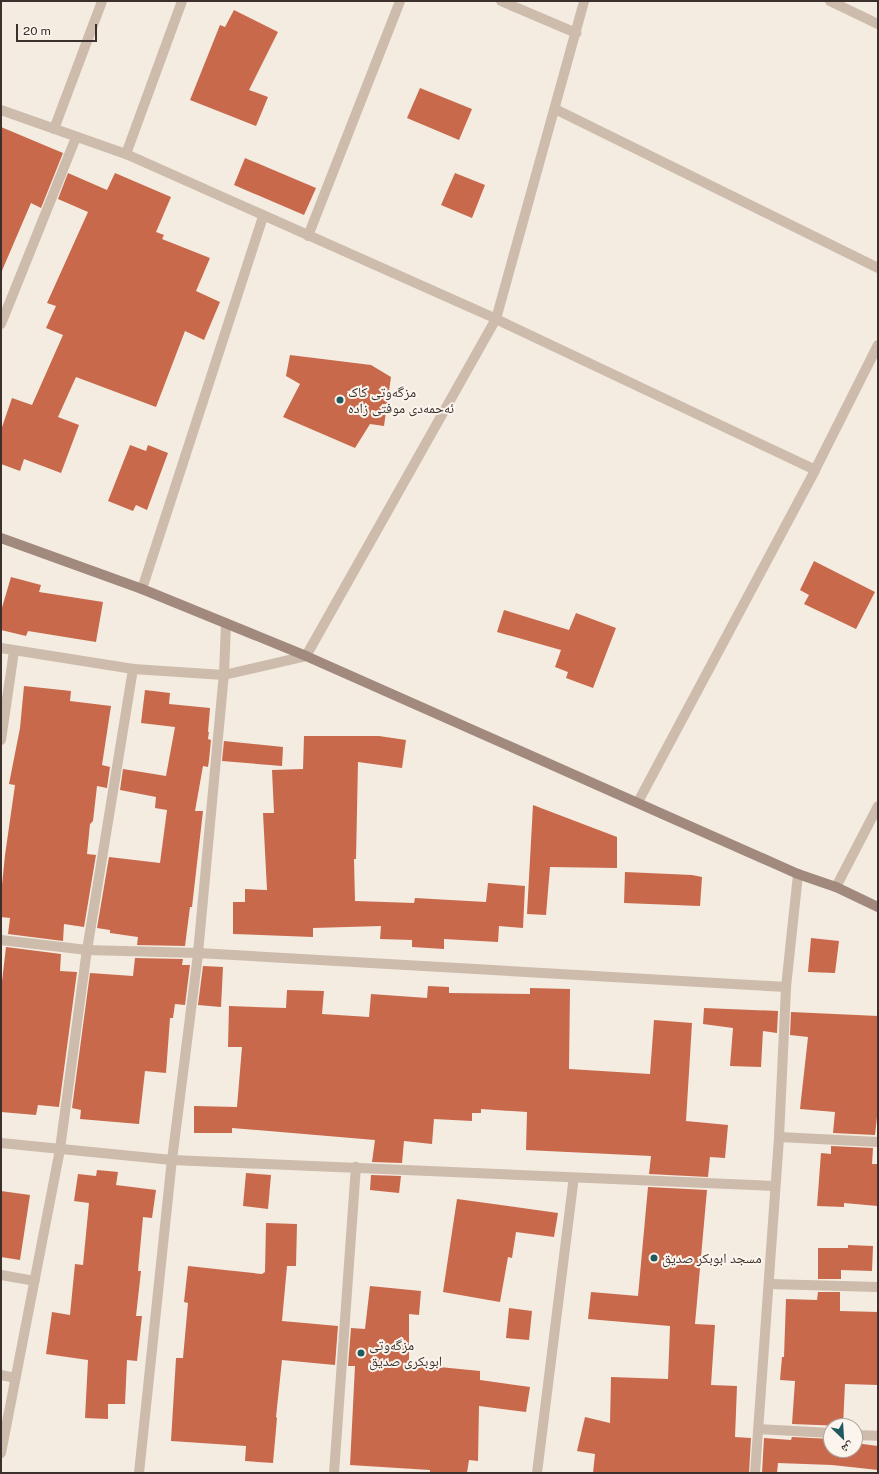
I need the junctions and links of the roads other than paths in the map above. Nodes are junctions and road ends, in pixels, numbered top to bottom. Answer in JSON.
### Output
{"nodes":[{"id":1,"x":102,"y":1,"type":"edge"},
{"id":2,"x":182,"y":1,"type":"edge"},
{"id":3,"x":400,"y":1,"type":"edge"},
{"id":4,"x":501,"y":1,"type":"edge"},
{"id":5,"x":584,"y":1,"type":"edge"},
{"id":6,"x":830,"y":1,"type":"edge"},
{"id":7,"x":878,"y":24,"type":"edge"},
{"id":8,"x":576,"y":33,"type":"junction"},
{"id":9,"x":555,"y":108,"type":"junction"},
{"id":10,"x":1,"y":110,"type":"edge"},
{"id":11,"x":54,"y":129,"type":"junction"},
{"id":12,"x":76,"y":137,"type":"junction"},
{"id":13,"x":126,"y":154,"type":"junction"},
{"id":14,"x":263,"y":216,"type":"junction"},
{"id":15,"x":308,"y":236,"type":"junction"},
{"id":16,"x":878,"y":268,"type":"edge"},
{"id":17,"x":496,"y":319,"type":"junction"},
{"id":18,"x":1,"y":324,"type":"edge"},
{"id":19,"x":878,"y":345,"type":"edge"},
{"id":20,"x":815,"y":470,"type":"junction"},
{"id":21,"x":1,"y":538,"type":"edge"},
{"id":22,"x":142,"y":589,"type":"junction"},
{"id":23,"x":226,"y":623,"type":"junction"},
{"id":24,"x":1,"y":648,"type":"edge"},
{"id":25,"x":14,"y":651,"type":"junction"},
{"id":26,"x":306,"y":656,"type":"junction"},
{"id":27,"x":133,"y":669,"type":"junction"},
{"id":28,"x":224,"y":675,"type":"junction"},
{"id":29,"x":1,"y":740,"type":"edge"},
{"id":30,"x":638,"y":802,"type":"junction"},
{"id":31,"x":878,"y":806,"type":"edge"},
{"id":32,"x":798,"y":874,"type":"junction"},
{"id":33,"x":836,"y":888,"type":"junction"},
{"id":34,"x":878,"y":907,"type":"edge"},
{"id":35,"x":1,"y":940,"type":"edge"},
{"id":36,"x":87,"y":950,"type":"junction"},
{"id":37,"x":198,"y":953,"type":"junction"},
{"id":38,"x":786,"y":987,"type":"junction"},
{"id":39,"x":778,"y":1137,"type":"junction"},
{"id":40,"x":878,"y":1142,"type":"edge"},
{"id":41,"x":1,"y":1143,"type":"edge"},
{"id":42,"x":60,"y":1149,"type":"junction"},
{"id":43,"x":172,"y":1160,"type":"junction"},
{"id":44,"x":356,"y":1167,"type":"junction"},
{"id":45,"x":574,"y":1178,"type":"junction"},
{"id":46,"x":774,"y":1186,"type":"junction"},
{"id":47,"x":1,"y":1274,"type":"edge"},
{"id":48,"x":34,"y":1281,"type":"junction"},
{"id":49,"x":769,"y":1284,"type":"junction"},
{"id":50,"x":878,"y":1287,"type":"edge"},
{"id":51,"x":1,"y":1375,"type":"edge"},
{"id":52,"x":15,"y":1378,"type":"junction"},
{"id":53,"x":759,"y":1429,"type":"junction"},
{"id":54,"x":823,"y":1433,"type":"edge"},
{"id":55,"x":863,"y":1435,"type":"edge"},
{"id":56,"x":878,"y":1436,"type":"edge"},
{"id":57,"x":1,"y":1453,"type":"edge"},
{"id":58,"x":139,"y":1473,"type":"edge"},
{"id":59,"x":334,"y":1473,"type":"edge"},
{"id":60,"x":537,"y":1473,"type":"edge"},
{"id":61,"x":755,"y":1473,"type":"edge"}],
"edges":[{"from":1,"to":11,"type":"street"},
{"from":2,"to":13,"type":"street"},
{"from":3,"to":15,"type":"street"},
{"from":4,"to":8,"type":"street"},
{"from":5,"to":8,"type":"street"},
{"from":6,"to":7,"type":"street"},
{"from":8,"to":9,"type":"street"},
{"from":9,"to":16,"type":"street"},
{"from":9,"to":17,"type":"street"},
{"from":10,"to":11,"type":"street"},
{"from":11,"to":12,"type":"street"},
{"from":12,"to":13,"type":"street"},
{"from":12,"to":18,"type":"street"},
{"from":13,"to":14,"type":"street"},
{"from":14,"to":15,"type":"street"},
{"from":14,"to":22,"type":"street"},
{"from":15,"to":17,"type":"street"},
{"from":17,"to":20,"type":"street"},
{"from":17,"to":26,"type":"street"},
{"from":19,"to":20,"type":"street"},
{"from":20,"to":30,"type":"street"},
{"from":21,"to":22,"type":"street"},
{"from":22,"to":23,"type":"street"},
{"from":23,"to":26,"type":"street"},
{"from":23,"to":28,"type":"street"},
{"from":24,"to":25,"type":"street"},
{"from":25,"to":27,"type":"street"},
{"from":25,"to":29,"type":"street"},
{"from":26,"to":28,"type":"street"},
{"from":26,"to":30,"type":"street"},
{"from":27,"to":28,"type":"street"},
{"from":27,"to":36,"type":"street"},
{"from":28,"to":37,"type":"street"},
{"from":30,"to":32,"type":"street"},
{"from":31,"to":33,"type":"street"},
{"from":32,"to":33,"type":"street"},
{"from":32,"to":38,"type":"street"},
{"from":33,"to":34,"type":"street"},
{"from":35,"to":36,"type":"street"},
{"from":36,"to":37,"type":"street"},
{"from":36,"to":42,"type":"street"},
{"from":37,"to":38,"type":"street"},
{"from":37,"to":43,"type":"street"},
{"from":38,"to":39,"type":"street"},
{"from":39,"to":40,"type":"street"},
{"from":39,"to":46,"type":"street"},
{"from":41,"to":42,"type":"street"},
{"from":42,"to":43,"type":"street"},
{"from":42,"to":48,"type":"street"},
{"from":43,"to":44,"type":"street"},
{"from":43,"to":58,"type":"street"},
{"from":44,"to":45,"type":"street"},
{"from":44,"to":59,"type":"street"},
{"from":45,"to":46,"type":"street"},
{"from":45,"to":60,"type":"street"},
{"from":46,"to":49,"type":"street"},
{"from":47,"to":48,"type":"street"},
{"from":48,"to":52,"type":"street"},
{"from":49,"to":50,"type":"street"},
{"from":49,"to":53,"type":"street"},
{"from":51,"to":52,"type":"street"},
{"from":52,"to":57,"type":"street"},
{"from":53,"to":54,"type":"street"},
{"from":53,"to":61,"type":"street"},
{"from":55,"to":56,"type":"street"}]}
